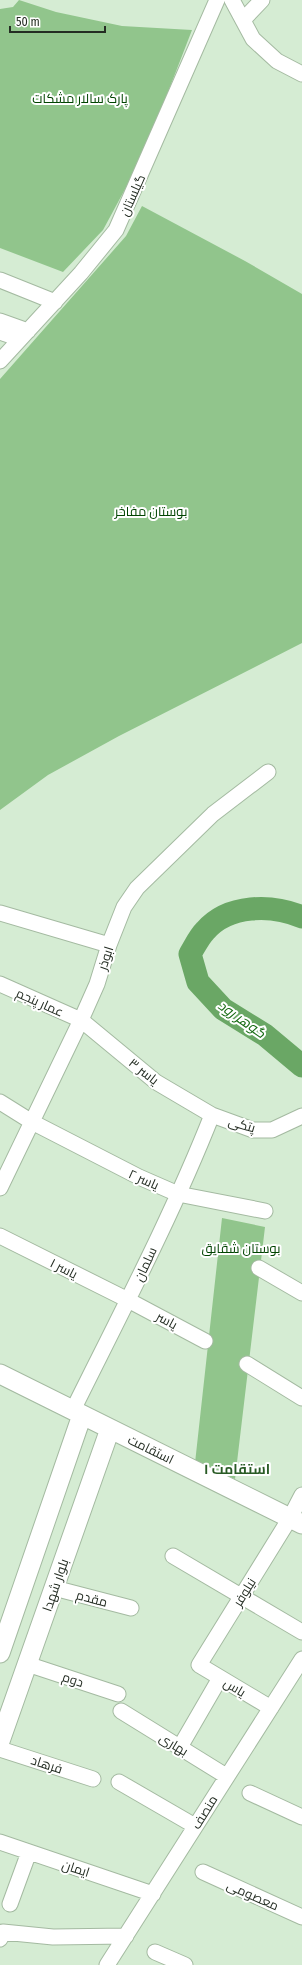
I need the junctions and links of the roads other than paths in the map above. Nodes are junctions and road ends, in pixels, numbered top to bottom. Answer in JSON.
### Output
{"nodes":[{"id":1,"x":217,"y":0,"type":"edge"},
{"id":2,"x":232,"y":0,"type":"edge"},
{"id":3,"x":262,"y":0,"type":"edge"},
{"id":4,"x":243,"y":20,"type":"junction"},
{"id":5,"x":302,"y":74,"type":"edge"},
{"id":6,"x":0,"y":280,"type":"edge"},
{"id":7,"x":55,"y":302,"type":"junction"},
{"id":8,"x":0,"y":321,"type":"edge"},
{"id":9,"x":0,"y":332,"type":"edge"},
{"id":10,"x":24,"y":335,"type":"junction"},
{"id":11,"x":0,"y":361,"type":"edge"},
{"id":12,"x":268,"y":772,"type":"dead end"},
{"id":13,"x":0,"y":913,"type":"edge"},
{"id":14,"x":109,"y":945,"type":"junction"},
{"id":15,"x":0,"y":984,"type":"edge"},
{"id":16,"x":81,"y":1020,"type":"junction"},
{"id":17,"x":0,"y":1102,"type":"edge"},
{"id":18,"x":212,"y":1115,"type":"junction"},
{"id":19,"x":298,"y":1117,"type":"edge"},
{"id":20,"x":32,"y":1122,"type":"junction"},
{"id":21,"x":0,"y":1188,"type":"edge"},
{"id":22,"x":178,"y":1194,"type":"junction"},
{"id":23,"x":266,"y":1211,"type":"dead end"},
{"id":24,"x":0,"y":1236,"type":"edge"},
{"id":25,"x":258,"y":1268,"type":"dead end"},
{"id":26,"x":302,"y":1293,"type":"edge"},
{"id":27,"x":128,"y":1300,"type":"junction"},
{"id":28,"x":205,"y":1341,"type":"dead end"},
{"id":29,"x":247,"y":1364,"type":"dead end"},
{"id":30,"x":1,"y":1379,"type":"edge"},
{"id":31,"x":302,"y":1398,"type":"edge"},
{"id":32,"x":77,"y":1412,"type":"junction"},
{"id":33,"x":110,"y":1428,"type":"junction"},
{"id":34,"x":302,"y":1495,"type":"edge"},
{"id":35,"x":296,"y":1521,"type":"edge"},
{"id":36,"x":173,"y":1556,"type":"dead end"},
{"id":37,"x":54,"y":1588,"type":"junction"},
{"id":38,"x":242,"y":1596,"type":"junction"},
{"id":39,"x":131,"y":1608,"type":"dead end"},
{"id":40,"x":302,"y":1632,"type":"edge"},
{"id":41,"x":0,"y":1653,"type":"edge"},
{"id":42,"x":302,"y":1659,"type":"edge"},
{"id":43,"x":27,"y":1664,"type":"junction"},
{"id":44,"x":199,"y":1665,"type":"joint"},
{"id":45,"x":220,"y":1678,"type":"junction"},
{"id":46,"x":296,"y":1681,"type":"edge"},
{"id":47,"x":118,"y":1694,"type":"dead end"},
{"id":48,"x":271,"y":1708,"type":"junction"},
{"id":49,"x":121,"y":1712,"type":"dead end"},
{"id":50,"x":0,"y":1741,"type":"edge"},
{"id":51,"x":180,"y":1747,"type":"junction"},
{"id":52,"x":0,"y":1749,"type":"edge"},
{"id":53,"x":226,"y":1776,"type":"junction"},
{"id":54,"x":93,"y":1779,"type":"dead end"},
{"id":55,"x":119,"y":1782,"type":"dead end"},
{"id":56,"x":250,"y":1793,"type":"dead end"},
{"id":57,"x":302,"y":1817,"type":"edge"},
{"id":58,"x":196,"y":1826,"type":"junction"},
{"id":59,"x":0,"y":1842,"type":"edge"},
{"id":60,"x":28,"y":1852,"type":"junction"},
{"id":61,"x":203,"y":1872,"type":"dead end"},
{"id":62,"x":153,"y":1894,"type":"junction"},
{"id":63,"x":10,"y":1904,"type":"dead end"},
{"id":64,"x":302,"y":1917,"type":"edge"},
{"id":65,"x":126,"y":1936,"type":"junction"},
{"id":66,"x":0,"y":1938,"type":"edge"},
{"id":67,"x":155,"y":1952,"type":"dead end"},
{"id":68,"x":108,"y":1965,"type":"edge"},
{"id":69,"x":185,"y":1965,"type":"edge"}],
"edges":[{"from":1,"to":7,"type":"street","name":"گیلستان"},
{"from":2,"to":4,"type":"street"},
{"from":3,"to":4,"type":"street"},
{"from":4,"to":5,"type":"street"},
{"from":6,"to":7,"type":"street"},
{"from":7,"to":10,"type":"street","name":"گیلستان"},
{"from":8,"to":10,"type":"street"},
{"from":9,"to":10,"type":"street"},
{"from":10,"to":11,"type":"street","name":"گیلستان"},
{"from":12,"to":14,"type":"street","name":"ابوذر"},
{"from":13,"to":14,"type":"street"},
{"from":14,"to":16,"type":"street","name":"ابوذر"},
{"from":15,"to":16,"type":"street","name":"عمار پنجم"},
{"from":16,"to":18,"type":"street","name":"یاسر ۳"},
{"from":16,"to":20,"type":"street","name":"ابوذر"},
{"from":17,"to":20,"type":"street","name":"یاسر ۲"},
{"from":18,"to":19,"type":"street","name":"پتکی"},
{"from":18,"to":22,"type":"street","name":"سلمان"},
{"from":20,"to":21,"type":"street","name":"ابوذر"},
{"from":20,"to":22,"type":"street","name":"یاسر ۲"},
{"from":22,"to":23,"type":"street","name":"یاسر ۲"},
{"from":22,"to":27,"type":"street","name":"سلمان"},
{"from":24,"to":27,"type":"street","name":"یاسر ۱"},
{"from":25,"to":26,"type":"street"},
{"from":27,"to":28,"type":"street","name":"یاسر"},
{"from":27,"to":32,"type":"street","name":"سلمان"},
{"from":29,"to":31,"type":"street"},
{"from":30,"to":32,"type":"main road","name":"استقامت"},
{"from":32,"to":33,"type":"main road","name":"استقامت"},
{"from":32,"to":41,"type":"main road"},
{"from":33,"to":35,"type":"main road","name":"استقامت"},
{"from":33,"to":37,"type":"main road","name":"بلوار شهدا"},
{"from":34,"to":35,"type":"street","name":"نیلوفر"},
{"from":35,"to":38,"type":"street","name":"نیلوفر"},
{"from":36,"to":38,"type":"street"},
{"from":37,"to":39,"type":"street","name":"مقدم"},
{"from":37,"to":43,"type":"main road","name":"بلوار شهدا"},
{"from":38,"to":40,"type":"street"},
{"from":38,"to":44,"type":"street","name":"نیلوفر"},
{"from":42,"to":46,"type":"street","name":"منصف"},
{"from":43,"to":47,"type":"street","name":"دوم"},
{"from":43,"to":50,"type":"main road","name":"بلوار شهدا"},
{"from":44,"to":45,"type":"street","name":"یاس"},
{"from":45,"to":48,"type":"street","name":"یاس"},
{"from":45,"to":51,"type":"street"},
{"from":46,"to":48,"type":"street","name":"منصف"},
{"from":48,"to":53,"type":"street","name":"منصف"},
{"from":49,"to":51,"type":"street","name":"بهاری"},
{"from":51,"to":53,"type":"street","name":"بهاری"},
{"from":52,"to":54,"type":"street","name":"فرهاد"},
{"from":53,"to":58,"type":"street","name":"منصف"},
{"from":55,"to":58,"type":"street"},
{"from":56,"to":57,"type":"street"},
{"from":58,"to":62,"type":"street","name":"منصف"},
{"from":59,"to":60,"type":"street","name":"ایمان"},
{"from":60,"to":62,"type":"street","name":"ایمان"},
{"from":60,"to":63,"type":"street"},
{"from":61,"to":64,"type":"street","name":"معصومی"},
{"from":62,"to":65,"type":"street","name":"منصف"},
{"from":65,"to":66,"type":"street"},
{"from":65,"to":68,"type":"street","name":"منصف"},
{"from":67,"to":69,"type":"street"}]}
